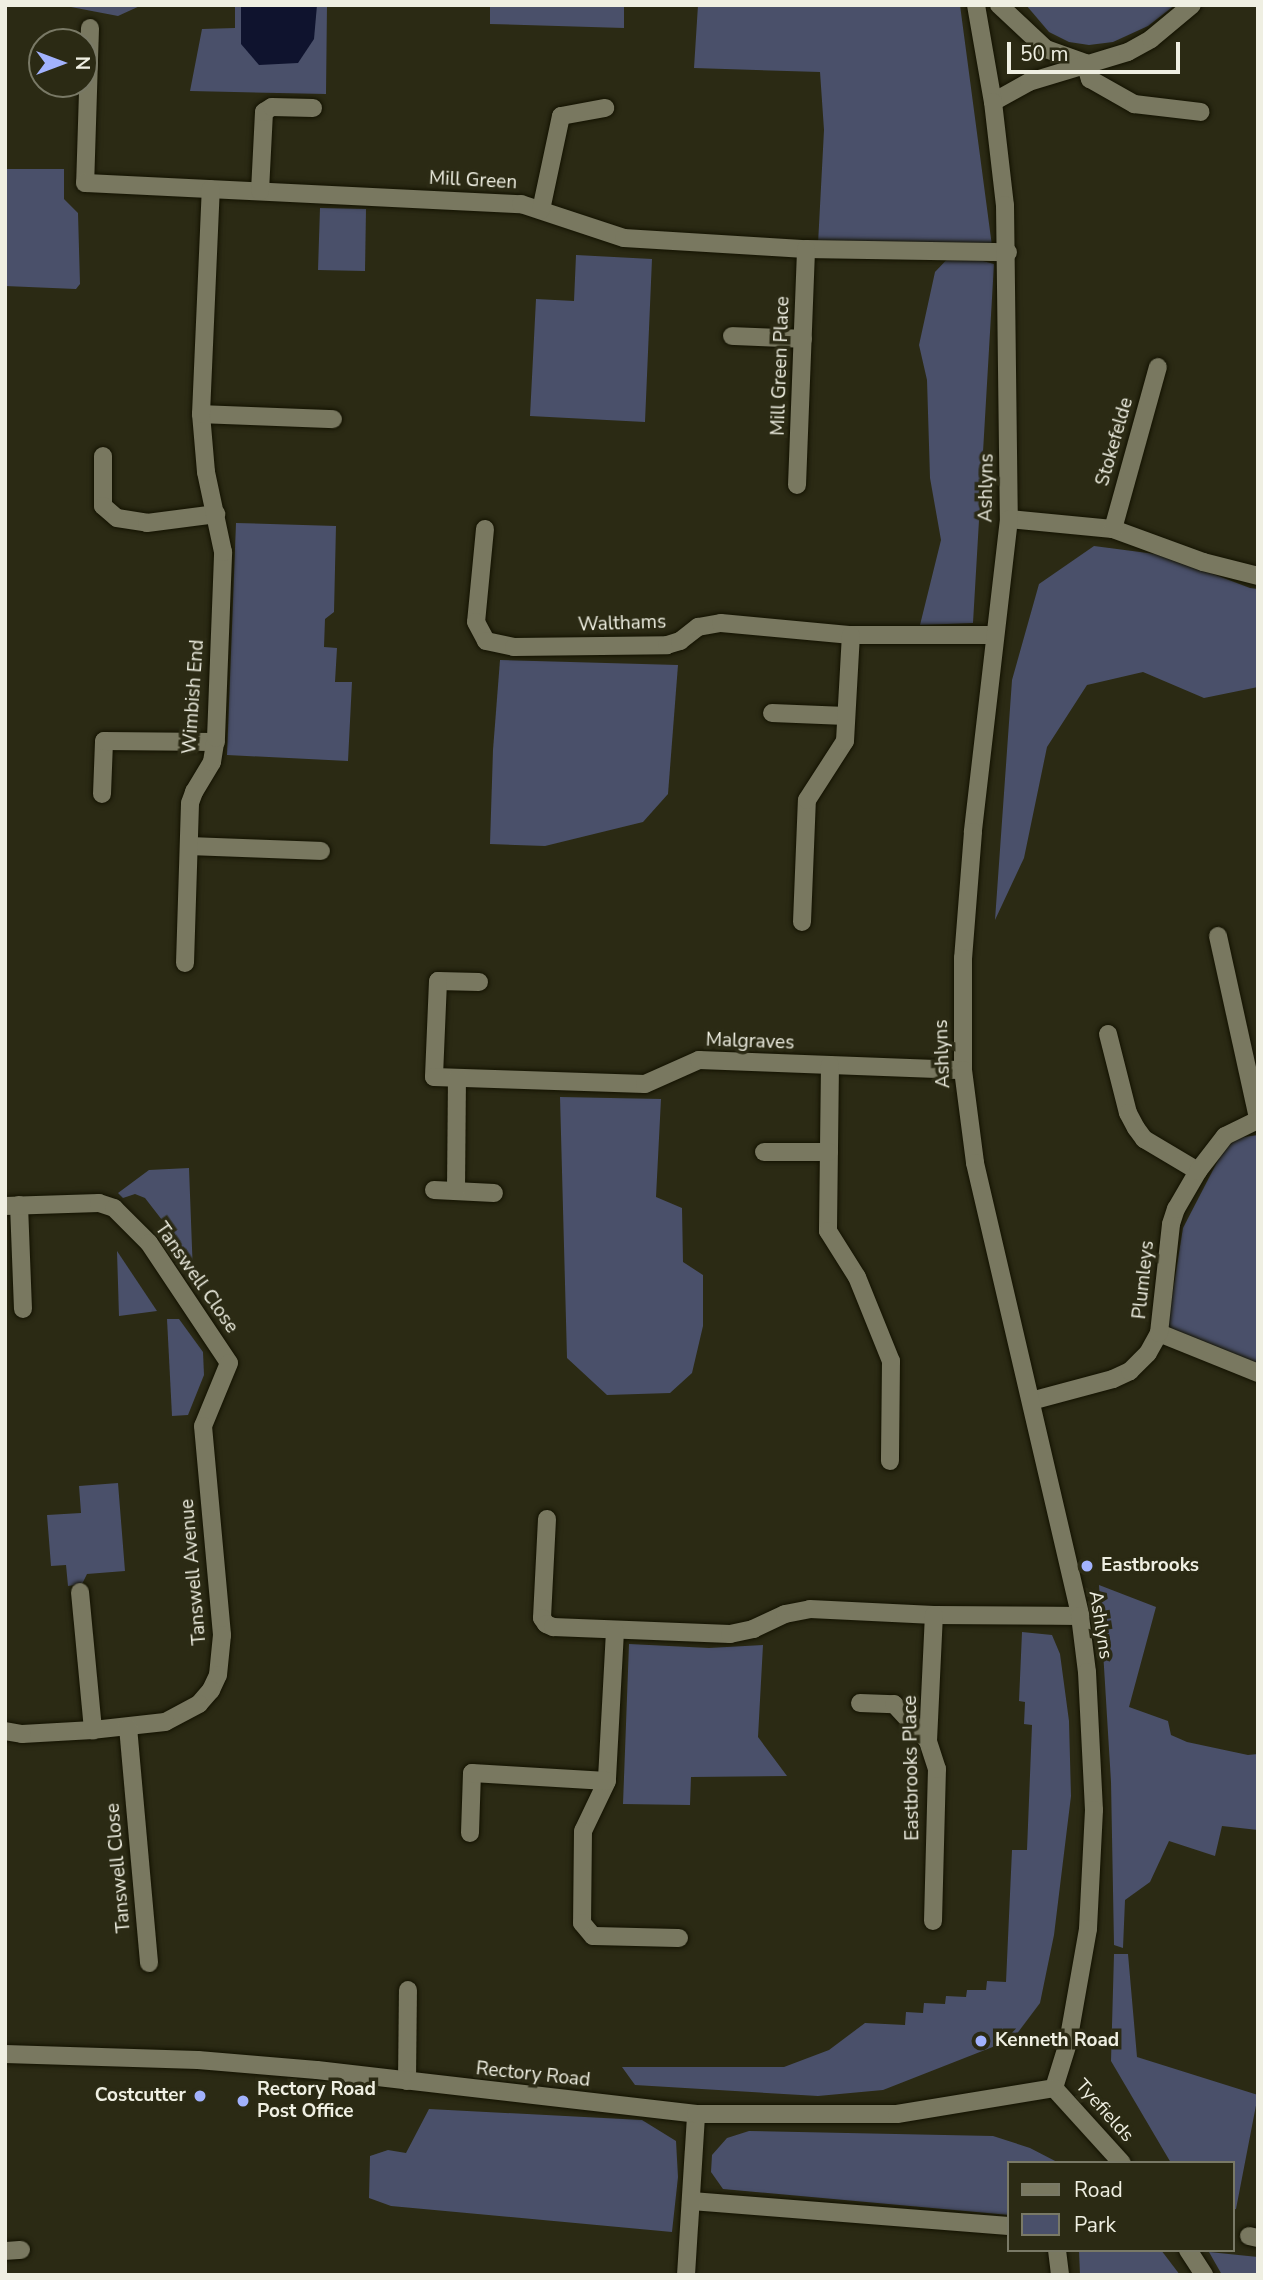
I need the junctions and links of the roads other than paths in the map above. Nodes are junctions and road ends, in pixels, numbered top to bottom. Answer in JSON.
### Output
{"nodes":[{"id":1,"x":976,"y":5,"type":"edge"},
{"id":2,"x":999,"y":5,"type":"edge"},
{"id":3,"x":1192,"y":5,"type":"edge"},
{"id":4,"x":1085,"y":63,"type":"junction"},
{"id":5,"x":88,"y":98,"type":"edge"},
{"id":6,"x":993,"y":102,"type":"junction"},
{"id":7,"x":313,"y":108,"type":"dead end"},
{"id":8,"x":606,"y":108,"type":"dead end"},
{"id":9,"x":1201,"y":112,"type":"dead end"},
{"id":10,"x":211,"y":189,"type":"junction"},
{"id":11,"x":260,"y":191,"type":"junction"},
{"id":12,"x":541,"y":210,"type":"junction"},
{"id":13,"x":806,"y":249,"type":"junction"},
{"id":14,"x":1008,"y":252,"type":"junction"},
{"id":15,"x":732,"y":336,"type":"dead end"},
{"id":16,"x":803,"y":338,"type":"junction"},
{"id":17,"x":1158,"y":367,"type":"dead end"},
{"id":18,"x":201,"y":414,"type":"junction"},
{"id":19,"x":333,"y":419,"type":"dead end"},
{"id":20,"x":103,"y":456,"type":"dead end"},
{"id":21,"x":797,"y":485,"type":"dead end"},
{"id":22,"x":216,"y":514,"type":"junction"},
{"id":23,"x":1009,"y":519,"type":"junction"},
{"id":24,"x":485,"y":529,"type":"dead end"},
{"id":25,"x":1113,"y":529,"type":"junction"},
{"id":26,"x":1258,"y":576,"type":"edge"},
{"id":27,"x":851,"y":635,"type":"junction"},
{"id":28,"x":995,"y":635,"type":"junction"},
{"id":29,"x":772,"y":713,"type":"dead end"},
{"id":30,"x":846,"y":716,"type":"junction"},
{"id":31,"x":216,"y":742,"type":"junction"},
{"id":32,"x":102,"y":794,"type":"dead end"},
{"id":33,"x":191,"y":846,"type":"junction"},
{"id":34,"x":321,"y":851,"type":"dead end"},
{"id":35,"x":802,"y":922,"type":"dead end"},
{"id":36,"x":1218,"y":936,"type":"dead end"},
{"id":37,"x":186,"y":963,"type":"dead end"},
{"id":38,"x":480,"y":982,"type":"dead end"},
{"id":39,"x":1108,"y":1034,"type":"dead end"},
{"id":40,"x":831,"y":1065,"type":"junction"},
{"id":41,"x":963,"y":1070,"type":"junction"},
{"id":42,"x":457,"y":1079,"type":"junction"},
{"id":43,"x":1258,"y":1119,"type":"edge"},
{"id":44,"x":764,"y":1152,"type":"dead end"},
{"id":45,"x":829,"y":1152,"type":"junction"},
{"id":46,"x":1198,"y":1171,"type":"junction"},
{"id":47,"x":434,"y":1190,"type":"dead end"},
{"id":48,"x":456,"y":1191,"type":"junction"},
{"id":49,"x":495,"y":1193,"type":"dead end"},
{"id":50,"x":12,"y":1205,"type":"edge"},
{"id":51,"x":23,"y":1309,"type":"dead end"},
{"id":52,"x":1159,"y":1334,"type":"junction"},
{"id":53,"x":229,"y":1363,"type":"joint"},
{"id":54,"x":1258,"y":1373,"type":"edge"},
{"id":55,"x":1031,"y":1401,"type":"junction"},
{"id":56,"x":890,"y":1461,"type":"dead end"},
{"id":57,"x":547,"y":1519,"type":"dead end"},
{"id":58,"x":80,"y":1592,"type":"dead end"},
{"id":59,"x":934,"y":1615,"type":"junction"},
{"id":60,"x":1080,"y":1616,"type":"junction"},
{"id":61,"x":615,"y":1631,"type":"junction"},
{"id":62,"x":860,"y":1703,"type":"dead end"},
{"id":63,"x":128,"y":1727,"type":"junction"},
{"id":64,"x":93,"y":1730,"type":"junction"},
{"id":65,"x":5,"y":1731,"type":"edge"},
{"id":66,"x":928,"y":1741,"type":"junction"},
{"id":67,"x":607,"y":1780,"type":"junction"},
{"id":68,"x":470,"y":1833,"type":"dead end"},
{"id":69,"x":933,"y":1921,"type":"dead end"},
{"id":70,"x":679,"y":1938,"type":"dead end"},
{"id":71,"x":149,"y":1963,"type":"dead end"},
{"id":72,"x":408,"y":1990,"type":"dead end"},
{"id":73,"x":5,"y":2054,"type":"edge"},
{"id":74,"x":407,"y":2081,"type":"junction"},
{"id":75,"x":1054,"y":2088,"type":"junction"},
{"id":76,"x":696,"y":2114,"type":"junction"},
{"id":77,"x":1120,"y":2161,"type":"edge"},
{"id":78,"x":691,"y":2201,"type":"junction"},
{"id":79,"x":1007,"y":2226,"type":"edge"},
{"id":80,"x":1057,"y":2252,"type":"edge"},
{"id":81,"x":1189,"y":2252,"type":"edge"},
{"id":82,"x":686,"y":2275,"type":"edge"},
{"id":83,"x":1060,"y":2275,"type":"edge"},
{"id":84,"x":1204,"y":2275,"type":"edge"}],
"edges":[{"from":1,"to":6,"type":"street","name":"Ashlyns"},
{"from":2,"to":4,"type":"street"},
{"from":3,"to":4,"type":"street"},
{"from":4,"to":6,"type":"street"},
{"from":4,"to":9,"type":"street"},
{"from":5,"to":10,"type":"street","name":"Mill Green"},
{"from":6,"to":14,"type":"street","name":"Ashlyns"},
{"from":7,"to":11,"type":"street"},
{"from":8,"to":12,"type":"street"},
{"from":10,"to":11,"type":"street","name":"Mill Green"},
{"from":10,"to":18,"type":"street","name":"Wimbish End"},
{"from":11,"to":12,"type":"street","name":"Mill Green"},
{"from":12,"to":13,"type":"street","name":"Mill Green"},
{"from":13,"to":14,"type":"street","name":"Mill Green"},
{"from":13,"to":16,"type":"street","name":"Mill Green Place"},
{"from":14,"to":23,"type":"street","name":"Ashlyns"},
{"from":15,"to":16,"type":"street"},
{"from":16,"to":21,"type":"street","name":"Mill Green Place"},
{"from":17,"to":25,"type":"street","name":"Stokefelde"},
{"from":18,"to":19,"type":"street"},
{"from":18,"to":22,"type":"street","name":"Wimbish End"},
{"from":20,"to":22,"type":"street"},
{"from":22,"to":31,"type":"street","name":"Wimbish End"},
{"from":23,"to":25,"type":"street"},
{"from":23,"to":28,"type":"street","name":"Ashlyns"},
{"from":24,"to":27,"type":"street","name":"Walthams"},
{"from":25,"to":26,"type":"street"},
{"from":27,"to":28,"type":"street","name":"Walthams"},
{"from":27,"to":30,"type":"street"},
{"from":28,"to":41,"type":"street","name":"Ashlyns"},
{"from":29,"to":30,"type":"street"},
{"from":30,"to":35,"type":"street"},
{"from":31,"to":32,"type":"street"},
{"from":31,"to":33,"type":"street","name":"Wimbish End"},
{"from":33,"to":34,"type":"street"},
{"from":33,"to":37,"type":"street","name":"Wimbish End"},
{"from":36,"to":43,"type":"street","name":"Plumleys"},
{"from":38,"to":42,"type":"street"},
{"from":39,"to":46,"type":"street"},
{"from":40,"to":41,"type":"street","name":"Malgraves"},
{"from":40,"to":42,"type":"street","name":"Malgraves"},
{"from":40,"to":45,"type":"street"},
{"from":41,"to":55,"type":"street","name":"Ashlyns"},
{"from":42,"to":48,"type":"street"},
{"from":43,"to":46,"type":"street","name":"Plumleys"},
{"from":44,"to":45,"type":"street"},
{"from":45,"to":56,"type":"street"},
{"from":46,"to":52,"type":"street","name":"Plumleys"},
{"from":47,"to":48,"type":"street"},
{"from":48,"to":49,"type":"street"},
{"from":50,"to":51,"type":"street"},
{"from":50,"to":53,"type":"street","name":"Tanswell Close"},
{"from":52,"to":54,"type":"street"},
{"from":52,"to":55,"type":"street","name":"Plumleys"},
{"from":53,"to":63,"type":"street","name":"Tanswell Avenue"},
{"from":55,"to":60,"type":"street","name":"Ashlyns"},
{"from":57,"to":61,"type":"street"},
{"from":58,"to":64,"type":"street"},
{"from":59,"to":60,"type":"street"},
{"from":59,"to":61,"type":"street"},
{"from":59,"to":66,"type":"street","name":"Eastbrooks Place"},
{"from":60,"to":75,"type":"street","name":"Ashlyns"},
{"from":61,"to":67,"type":"street"},
{"from":62,"to":66,"type":"street"},
{"from":63,"to":64,"type":"street","name":"Tanswell Avenue"},
{"from":63,"to":71,"type":"street","name":"Tanswell Close"},
{"from":64,"to":65,"type":"street","name":"Tanswell Avenue"},
{"from":66,"to":69,"type":"street","name":"Eastbrooks Place"},
{"from":67,"to":68,"type":"street"},
{"from":67,"to":70,"type":"street"},
{"from":72,"to":74,"type":"street"},
{"from":73,"to":74,"type":"street","name":"Rectory Road"},
{"from":74,"to":76,"type":"street","name":"Rectory Road"},
{"from":75,"to":76,"type":"street","name":"Rectory Road"},
{"from":75,"to":77,"type":"street","name":"Tyefields"},
{"from":76,"to":78,"type":"street"},
{"from":78,"to":79,"type":"street"},
{"from":78,"to":82,"type":"street"},
{"from":80,"to":83,"type":"street"},
{"from":81,"to":84,"type":"street"}]}
